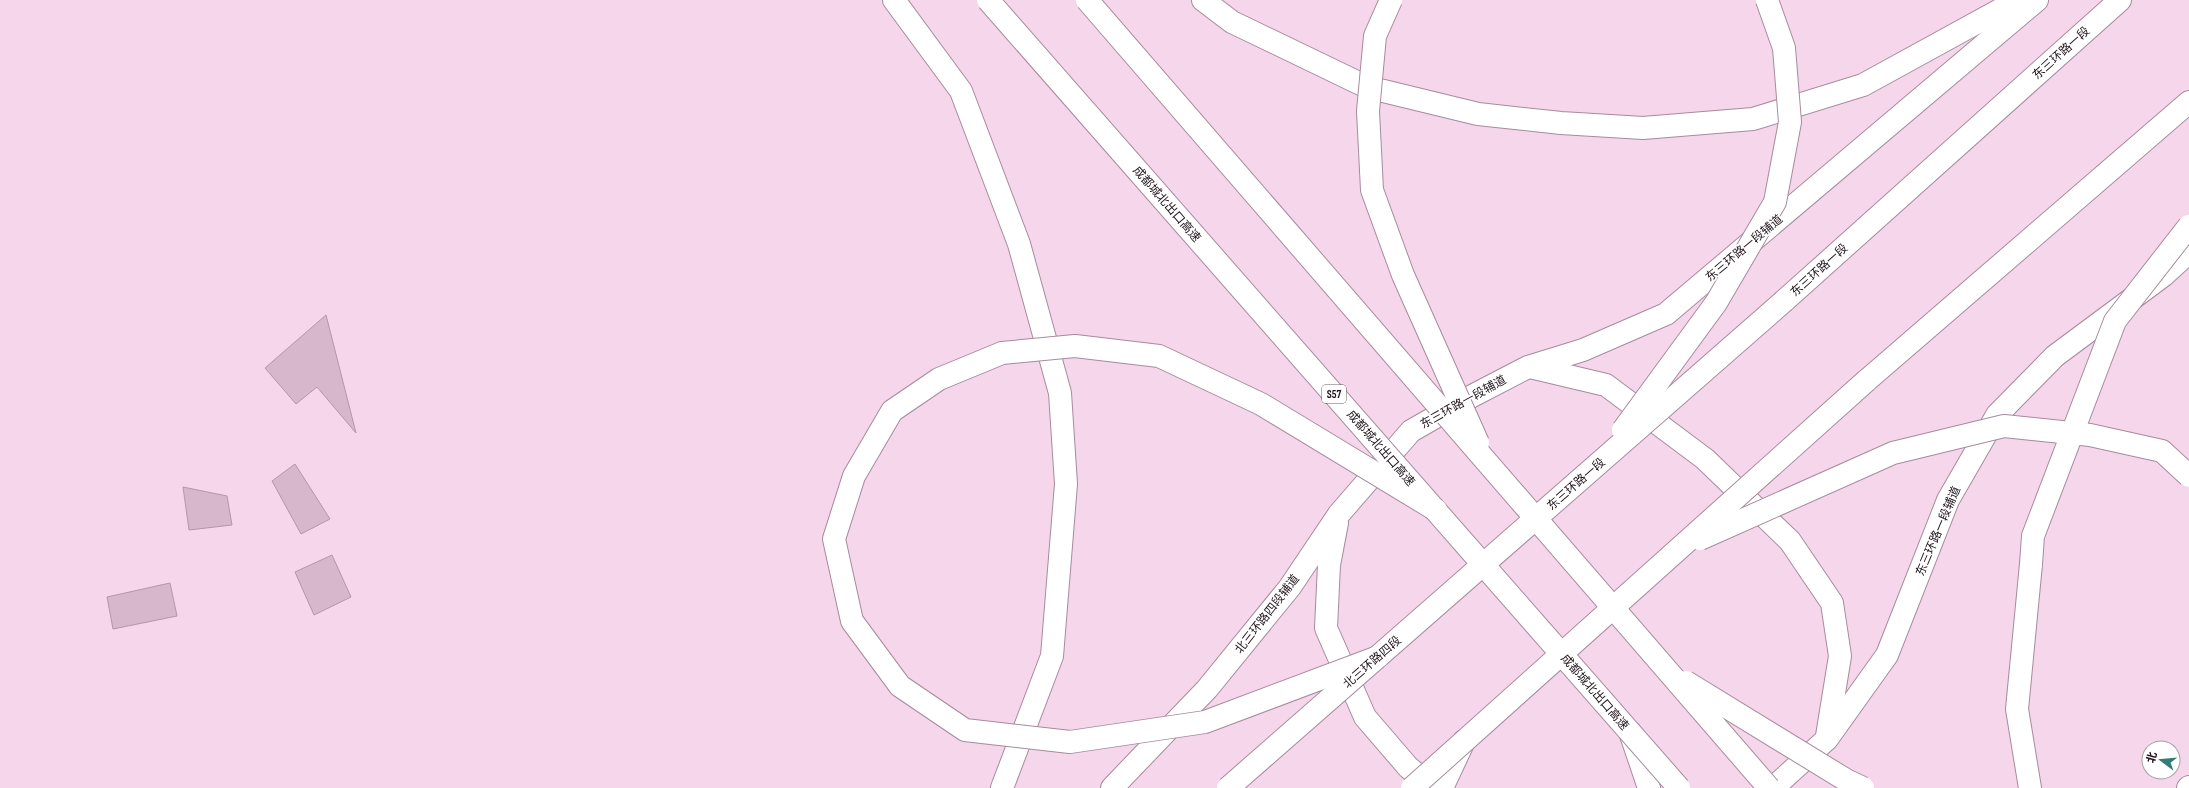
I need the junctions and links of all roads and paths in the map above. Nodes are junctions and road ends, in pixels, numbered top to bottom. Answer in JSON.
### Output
{"nodes":[{"id":1,"x":894,"y":0,"type":"edge"},
{"id":2,"x":988,"y":0,"type":"edge"},
{"id":3,"x":1086,"y":0,"type":"edge"},
{"id":4,"x":1203,"y":0,"type":"edge"},
{"id":5,"x":1391,"y":0,"type":"edge"},
{"id":6,"x":1767,"y":0,"type":"edge"},
{"id":7,"x":2018,"y":0,"type":"edge"},
{"id":8,"x":2037,"y":0,"type":"edge"},
{"id":9,"x":2120,"y":0,"type":"edge"},
{"id":10,"x":2189,"y":102,"type":"edge"},
{"id":11,"x":2189,"y":226,"type":"edge"},
{"id":12,"x":2189,"y":252,"type":"edge"},
{"id":13,"x":1528,"y":367,"type":"junction"},
{"id":14,"x":1411,"y":431,"type":"joint"},
{"id":15,"x":1599,"y":463,"type":"junction"},
{"id":16,"x":1488,"y":464,"type":"junction"},
{"id":17,"x":2189,"y":476,"type":"edge"},
{"id":18,"x":1436,"y":510,"type":"junction"},
{"id":19,"x":1339,"y":514,"type":"junction"},
{"id":20,"x":1516,"y":536,"type":"joint"},
{"id":21,"x":1681,"y":548,"type":"junction"},
{"id":22,"x":1378,"y":657,"type":"junction"},
{"id":23,"x":1668,"y":672,"type":"junction"},
{"id":24,"x":1630,"y":732,"type":"junction"},
{"id":25,"x":1827,"y":739,"type":"junction"},
{"id":26,"x":1464,"y":741,"type":"junction"},
{"id":27,"x":1002,"y":788,"type":"edge"},
{"id":28,"x":1112,"y":788,"type":"edge"},
{"id":29,"x":1228,"y":788,"type":"edge"},
{"id":30,"x":1412,"y":788,"type":"edge"},
{"id":31,"x":1433,"y":788,"type":"edge"},
{"id":32,"x":1442,"y":788,"type":"edge"},
{"id":33,"x":1649,"y":788,"type":"edge"},
{"id":34,"x":1679,"y":788,"type":"edge"},
{"id":35,"x":1769,"y":788,"type":"edge"},
{"id":36,"x":1773,"y":788,"type":"edge"},
{"id":37,"x":1864,"y":788,"type":"edge"},
{"id":38,"x":2030,"y":788,"type":"edge"}],
"edges":[{"from":1,"to":27,"type":"main road"},
{"from":2,"to":18,"type":"main road","name":"成都城北出口高速","number":"S57","bridge":true},
{"from":3,"to":16,"type":"main road","bridge":true},
{"from":4,"to":7,"type":"main road"},
{"from":5,"to":16,"type":"main road","bridge":true},
{"from":6,"to":15,"type":"main road","bridge":true},
{"from":8,"to":13,"type":"main road","name":"东三环路一段辅道"},
{"from":9,"to":15,"type":"main road","name":"东三环路一段","bridge":true},
{"from":10,"to":21,"type":"main road","bridge":true},
{"from":11,"to":38,"type":"main road","bridge":true},
{"from":12,"to":25,"type":"main road","name":"东三环路一段辅道"},
{"from":13,"to":14,"type":"main road","name":"东三环路一段辅道"},
{"from":13,"to":25,"type":"main road"},
{"from":14,"to":19,"type":"main road","name":"北三环路四段辅道"},
{"from":15,"to":20,"type":"main road","name":"东三环路一段","bridge":true},
{"from":16,"to":23,"type":"main road","bridge":true},
{"from":17,"to":21,"type":"main road","bridge":true},
{"from":18,"to":22,"type":"main road","bridge":true},
{"from":18,"to":24,"type":"main road","name":"成都城北出口高速","number":"S57","bridge":true},
{"from":19,"to":28,"type":"main road","name":"北三环路四段辅道"},
{"from":19,"to":31,"type":"main road"},
{"from":20,"to":22,"type":"main road","name":"北三环路四段","bridge":true},
{"from":21,"to":26,"type":"main road","bridge":true},
{"from":22,"to":29,"type":"main road","name":"北三环路四段","bridge":true},
{"from":23,"to":35,"type":"main road","bridge":true},
{"from":23,"to":37,"type":"main road","bridge":true},
{"from":24,"to":33,"type":"main road"},
{"from":24,"to":34,"type":"main road","name":"成都城北出口高速","number":"S57","bridge":true},
{"from":25,"to":36,"type":"main road","name":"东三环路一段辅道"},
{"from":26,"to":30,"type":"main road","bridge":true},
{"from":26,"to":32,"type":"main road"}]}
